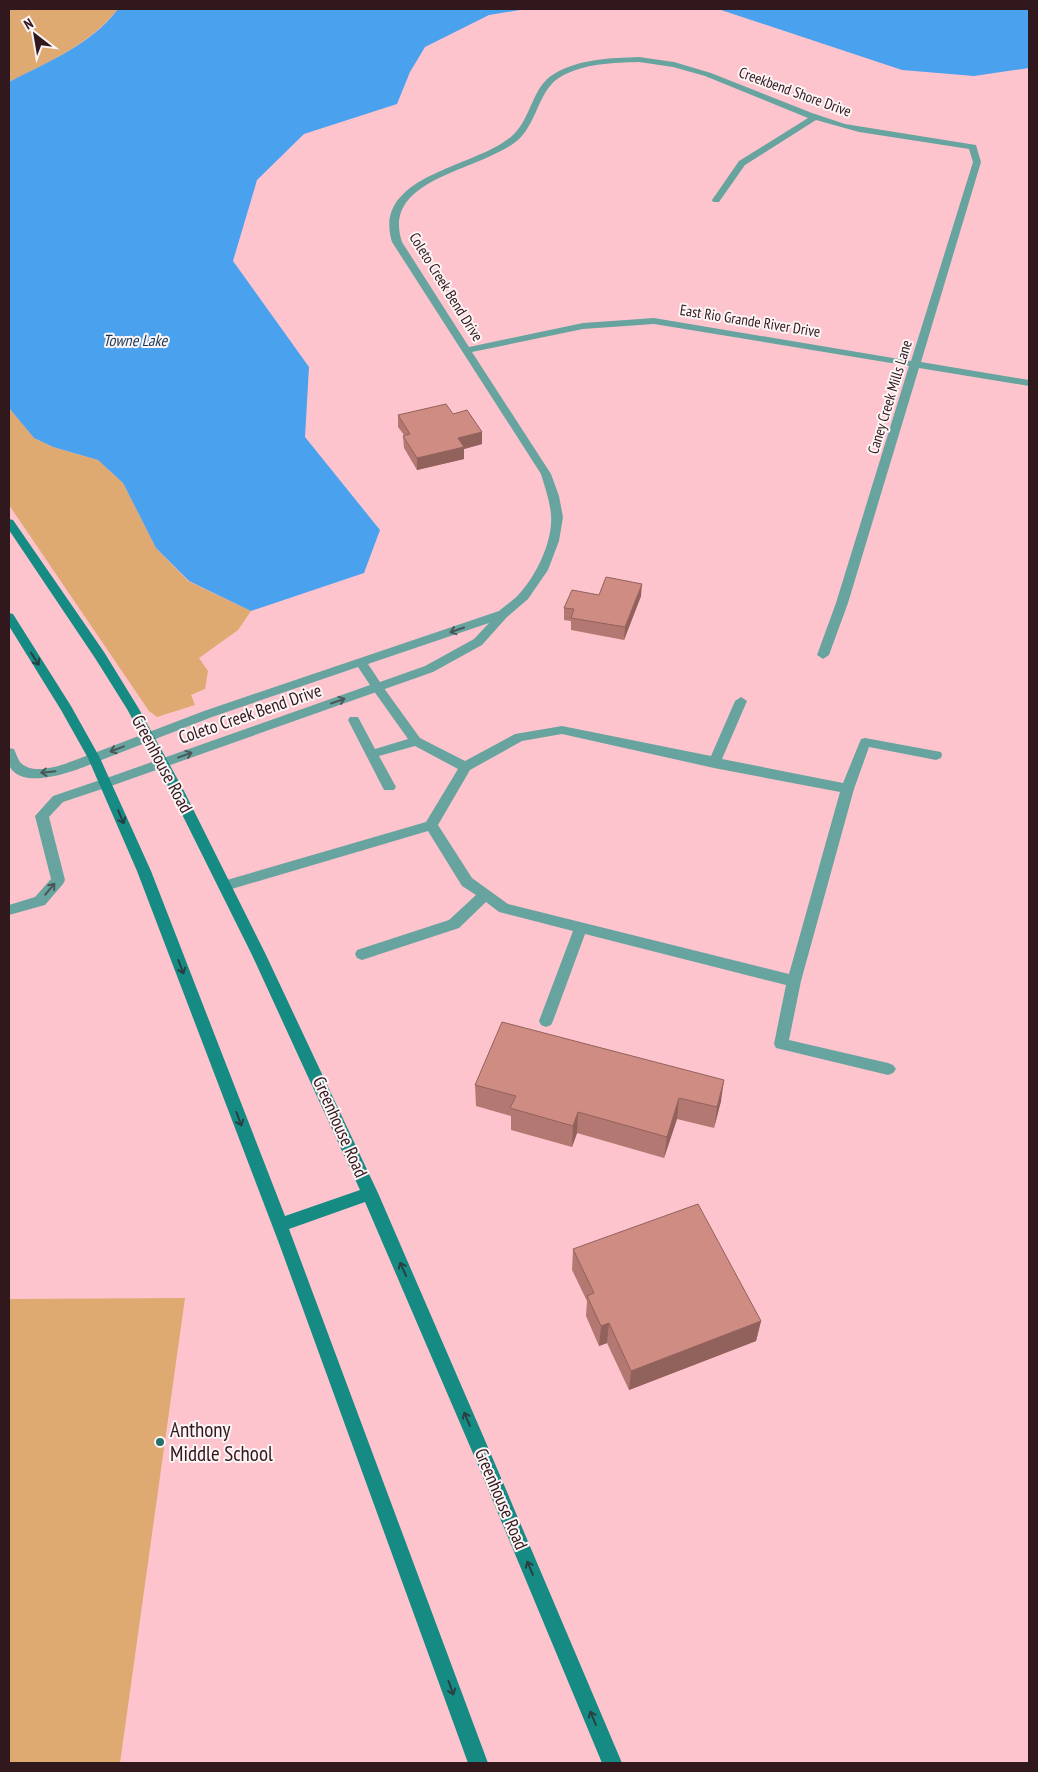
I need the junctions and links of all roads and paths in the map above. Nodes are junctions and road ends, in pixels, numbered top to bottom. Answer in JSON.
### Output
{"nodes":[{"id":1,"x":609,"y":60,"type":"joint"},
{"id":2,"x":815,"y":117,"type":"junction"},
{"id":3,"x":973,"y":146,"type":"joint"},
{"id":4,"x":716,"y":200,"type":"dead end"},
{"id":5,"x":467,"y":350,"type":"junction"},
{"id":6,"x":915,"y":364,"type":"junction"},
{"id":7,"x":1029,"y":383,"type":"edge"},
{"id":8,"x":9,"y":522,"type":"edge"},
{"id":9,"x":503,"y":614,"type":"junction"},
{"id":10,"x":9,"y":618,"type":"edge"},
{"id":11,"x":823,"y":655,"type":"dead end"},
{"id":12,"x":361,"y":663,"type":"junction"},
{"id":13,"x":377,"y":688,"type":"junction"},
{"id":14,"x":741,"y":701,"type":"dead end"},
{"id":15,"x":354,"y":720,"type":"dead end"},
{"id":16,"x":149,"y":737,"type":"junction"},
{"id":17,"x":416,"y":741,"type":"junction"},
{"id":18,"x":9,"y":752,"type":"edge"},
{"id":19,"x":372,"y":754,"type":"junction"},
{"id":20,"x":936,"y":755,"type":"dead end"},
{"id":21,"x":94,"y":758,"type":"junction"},
{"id":22,"x":162,"y":763,"type":"junction"},
{"id":23,"x":714,"y":763,"type":"junction"},
{"id":24,"x":465,"y":767,"type":"junction"},
{"id":25,"x":106,"y":783,"type":"junction"},
{"id":26,"x":389,"y":787,"type":"dead end"},
{"id":27,"x":848,"y":789,"type":"junction"},
{"id":28,"x":431,"y":825,"type":"junction"},
{"id":29,"x":225,"y":886,"type":"junction"},
{"id":30,"x":485,"y":895,"type":"junction"},
{"id":31,"x":9,"y":910,"type":"edge"},
{"id":32,"x":581,"y":927,"type":"junction"},
{"id":33,"x":362,"y":954,"type":"dead end"},
{"id":34,"x":794,"y":981,"type":"junction"},
{"id":35,"x":546,"y":1021,"type":"dead end"},
{"id":36,"x":888,"y":1069,"type":"dead end"},
{"id":37,"x":370,"y":1193,"type":"junction"},
{"id":38,"x":280,"y":1225,"type":"junction"},
{"id":39,"x":478,"y":1763,"type":"edge"},
{"id":40,"x":612,"y":1763,"type":"edge"}],
"edges":[{"from":1,"to":2,"type":"street","name":"Creekbend Shore Drive"},
{"from":1,"to":5,"type":"street","name":"Coleto Creek Bend Drive"},
{"from":2,"to":3,"type":"street","name":"Creekbend Shore Drive"},
{"from":2,"to":4,"type":"street"},
{"from":3,"to":6,"type":"street","name":"Caney Creek Mills Lane"},
{"from":5,"to":6,"type":"street","name":"East Rio Grande River Drive"},
{"from":5,"to":9,"type":"street","name":"Coleto Creek Bend Drive"},
{"from":6,"to":7,"type":"street","name":"East Rio Grande River Drive"},
{"from":6,"to":11,"type":"street","name":"Caney Creek Mills Lane"},
{"from":8,"to":16,"type":"main road","name":"Greenhouse Road"},
{"from":9,"to":12,"type":"street","name":"Coleto Creek Bend Drive","one_way":true},
{"from":9,"to":13,"type":"street","name":"Coleto Creek Bend Drive"},
{"from":10,"to":21,"type":"main road","one_way":true},
{"from":12,"to":13,"type":"street"},
{"from":12,"to":16,"type":"street","name":"Coleto Creek Bend Drive"},
{"from":13,"to":17,"type":"street"},
{"from":22,"to":13,"type":"street","name":"Coleto Creek Bend Drive","one_way":true},
{"from":14,"to":23,"type":"street"},
{"from":15,"to":19,"type":"street"},
{"from":16,"to":21,"type":"street","name":"Coleto Creek Bend Drive","one_way":true},
{"from":16,"to":22,"type":"main road","name":"Greenhouse Road"},
{"from":17,"to":19,"type":"street"},
{"from":17,"to":24,"type":"street"},
{"from":21,"to":18,"type":"street","name":"Coleto Creek Bend Drive","one_way":true},
{"from":19,"to":26,"type":"street"},
{"from":20,"to":27,"type":"lane"},
{"from":21,"to":25,"type":"main road"},
{"from":22,"to":25,"type":"street","name":"Coleto Creek Bend Drive"},
{"from":22,"to":29,"type":"main road","name":"Greenhouse Road"},
{"from":23,"to":24,"type":"lane"},
{"from":23,"to":27,"type":"lane"},
{"from":24,"to":28,"type":"street"},
{"from":31,"to":25,"type":"street","name":"Coleto Creek Bend Drive","one_way":true},
{"from":25,"to":38,"type":"main road","one_way":true},
{"from":27,"to":34,"type":"lane"},
{"from":28,"to":29,"type":"street"},
{"from":28,"to":30,"type":"lane"},
{"from":29,"to":37,"type":"main road","name":"Greenhouse Road"},
{"from":30,"to":32,"type":"lane"},
{"from":30,"to":33,"type":"street"},
{"from":32,"to":34,"type":"lane"},
{"from":32,"to":35,"type":"street"},
{"from":34,"to":36,"type":"street"},
{"from":37,"to":38,"type":"main road"},
{"from":40,"to":37,"type":"main road","name":"Greenhouse Road","one_way":true},
{"from":38,"to":39,"type":"main road","one_way":true}]}
